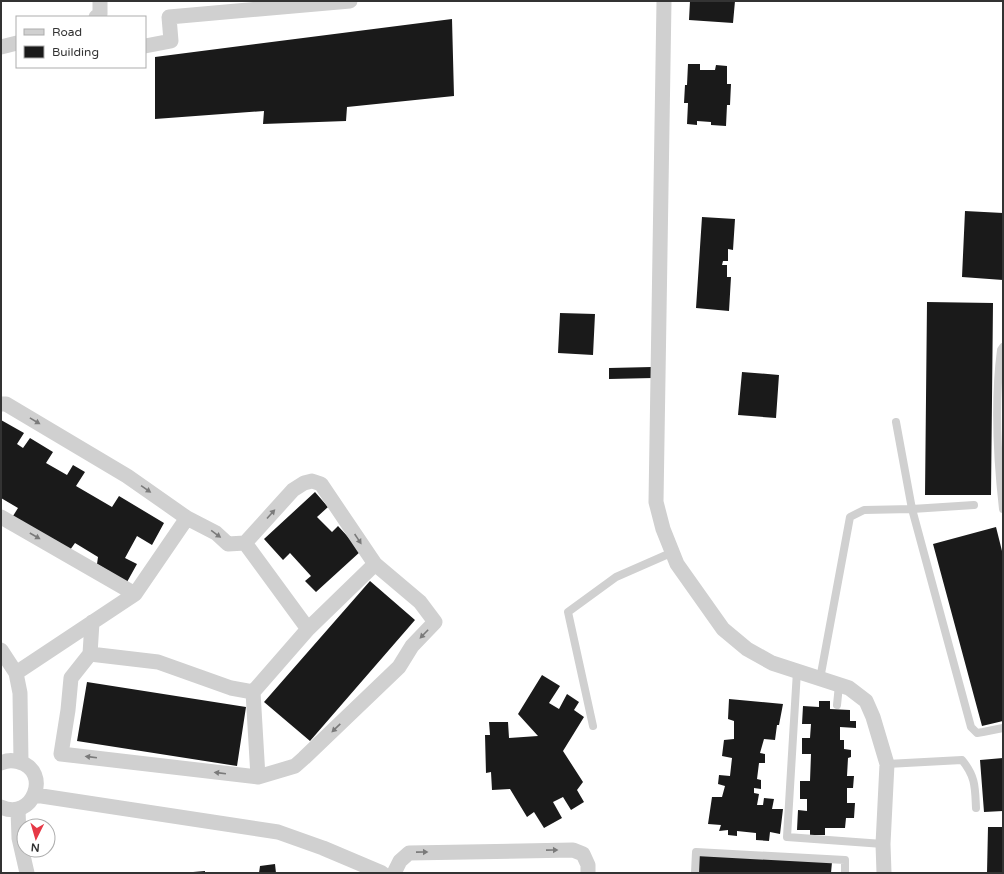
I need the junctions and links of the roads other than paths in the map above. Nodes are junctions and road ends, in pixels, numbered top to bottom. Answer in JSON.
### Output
{"nodes":[{"id":1,"x":100,"y":1,"type":"edge"},
{"id":2,"x":350,"y":1,"type":"edge"},
{"id":3,"x":664,"y":1,"type":"edge"},
{"id":4,"x":97,"y":16,"type":"edge"},
{"id":5,"x":16,"y":43,"type":"edge"},
{"id":6,"x":146,"y":46,"type":"edge"},
{"id":7,"x":1,"y":49,"type":"edge"},
{"id":8,"x":16,"y":54,"type":"edge"},
{"id":9,"x":1003,"y":347,"type":"edge"},
{"id":10,"x":1,"y":404,"type":"edge"},
{"id":11,"x":896,"y":422,"type":"dead end"},
{"id":12,"x":974,"y":505,"type":"dead end"},
{"id":13,"x":912,"y":509,"type":"junction"},
{"id":14,"x":1003,"y":509,"type":"edge"},
{"id":15,"x":1,"y":517,"type":"edge"},
{"id":16,"x":187,"y":518,"type":"junction"},
{"id":17,"x":245,"y":543,"type":"junction"},
{"id":18,"x":673,"y":552,"type":"junction"},
{"id":19,"x":374,"y":564,"type":"junction"},
{"id":20,"x":135,"y":594,"type":"junction"},
{"id":21,"x":92,"y":622,"type":"junction"},
{"id":22,"x":308,"y":629,"type":"junction"},
{"id":23,"x":1,"y":650,"type":"edge"},
{"id":24,"x":90,"y":654,"type":"junction"},
{"id":25,"x":797,"y":671,"type":"junction"},
{"id":26,"x":16,"y":673,"type":"junction"},
{"id":27,"x":820,"y":679,"type":"junction"},
{"id":28,"x":839,"y":685,"type":"junction"},
{"id":29,"x":253,"y":692,"type":"junction"},
{"id":30,"x":837,"y":705,"type":"dead end"},
{"id":31,"x":593,"y":726,"type":"dead end"},
{"id":32,"x":1003,"y":728,"type":"edge"},
{"id":33,"x":21,"y":762,"type":"junction"},
{"id":34,"x":1,"y":763,"type":"edge"},
{"id":35,"x":887,"y":764,"type":"junction"},
{"id":36,"x":258,"y":777,"type":"junction"},
{"id":37,"x":35,"y":795,"type":"junction"},
{"id":38,"x":1,"y":807,"type":"edge"},
{"id":39,"x":976,"y":808,"type":"dead end"},
{"id":40,"x":18,"y":809,"type":"junction"},
{"id":41,"x":883,"y":844,"type":"junction"},
{"id":42,"x":27,"y":873,"type":"edge"},
{"id":43,"x":382,"y":873,"type":"edge"},
{"id":44,"x":394,"y":873,"type":"edge"},
{"id":45,"x":588,"y":873,"type":"edge"},
{"id":46,"x":695,"y":873,"type":"edge"},
{"id":47,"x":845,"y":873,"type":"edge"},
{"id":48,"x":884,"y":873,"type":"edge"}],
"edges":[{"from":1,"to":4,"type":"street"},
{"from":2,"to":6,"type":"street"},
{"from":3,"to":18,"type":"street"},
{"from":5,"to":7,"type":"street"},
{"from":7,"to":8,"type":"street"},
{"from":9,"to":14,"type":"lane"},
{"from":10,"to":16,"type":"street","one_way":true},
{"from":11,"to":13,"type":"lane"},
{"from":12,"to":13,"type":"lane"},
{"from":13,"to":27,"type":"lane"},
{"from":13,"to":32,"type":"lane"},
{"from":15,"to":20,"type":"street","one_way":true},
{"from":16,"to":17,"type":"street","one_way":true},
{"from":16,"to":20,"type":"street"},
{"from":17,"to":19,"type":"street","one_way":true},
{"from":17,"to":22,"type":"street"},
{"from":18,"to":25,"type":"street"},
{"from":18,"to":31,"type":"lane"},
{"from":19,"to":22,"type":"street"},
{"from":19,"to":36,"type":"street","one_way":true},
{"from":20,"to":21,"type":"street"},
{"from":21,"to":24,"type":"street"},
{"from":21,"to":26,"type":"street"},
{"from":22,"to":29,"type":"street"},
{"from":23,"to":26,"type":"street"},
{"from":24,"to":29,"type":"street"},
{"from":36,"to":24,"type":"street","one_way":true},
{"from":25,"to":27,"type":"street"},
{"from":25,"to":41,"type":"lane"},
{"from":26,"to":33,"type":"street"},
{"from":27,"to":28,"type":"street"},
{"from":28,"to":30,"type":"lane"},
{"from":28,"to":35,"type":"street"},
{"from":29,"to":36,"type":"street"},
{"from":33,"to":34,"type":"street"},
{"from":33,"to":37,"type":"street"},
{"from":35,"to":39,"type":"lane"},
{"from":35,"to":41,"type":"street"},
{"from":37,"to":40,"type":"street"},
{"from":37,"to":43,"type":"street"},
{"from":38,"to":40,"type":"street"},
{"from":40,"to":42,"type":"street"},
{"from":41,"to":48,"type":"street"},
{"from":44,"to":45,"type":"street","one_way":true},
{"from":46,"to":47,"type":"lane"}]}
